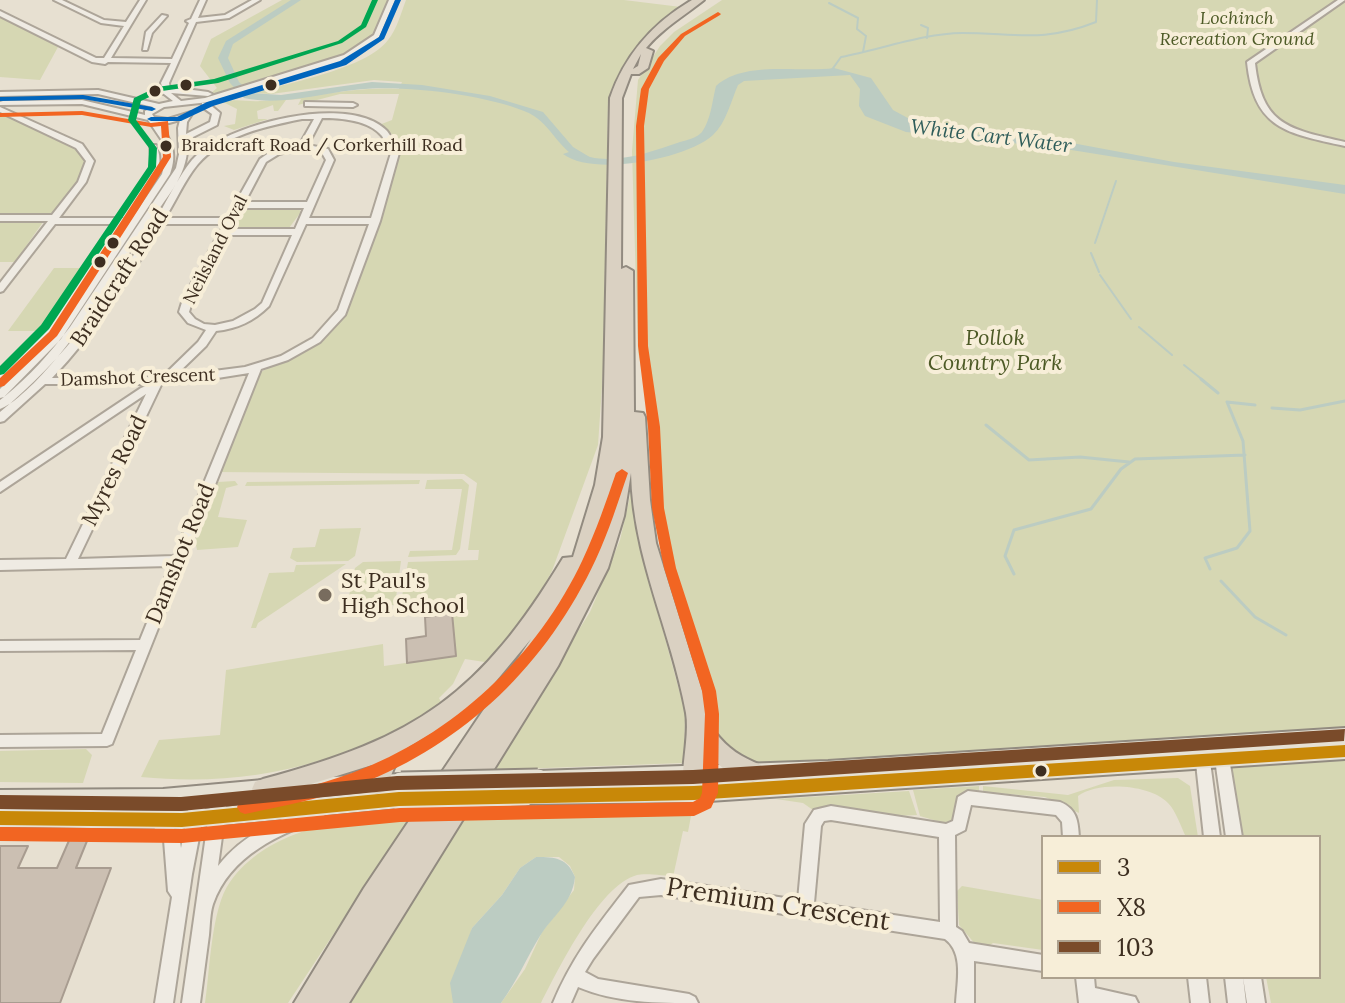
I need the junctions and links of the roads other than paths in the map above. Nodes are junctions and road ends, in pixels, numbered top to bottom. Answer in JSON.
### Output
{"nodes":[{"id":1,"x":57,"y":0,"type":"edge"},
{"id":2,"x":143,"y":0,"type":"edge"},
{"id":3,"x":200,"y":0,"type":"edge"},
{"id":4,"x":257,"y":0,"type":"edge"},
{"id":5,"x":395,"y":0,"type":"edge"},
{"id":6,"x":699,"y":0,"type":"edge"},
{"id":7,"x":710,"y":0,"type":"edge"},
{"id":8,"x":1342,"y":0,"type":"edge"},
{"id":9,"x":0,"y":13,"type":"edge"},
{"id":10,"x":164,"y":16,"type":"dead end"},
{"id":11,"x":192,"y":21,"type":"junction"},
{"id":12,"x":129,"y":24,"type":"junction"},
{"id":13,"x":149,"y":32,"type":"junction"},
{"id":14,"x":124,"y":34,"type":"junction"},
{"id":15,"x":145,"y":50,"type":"dead end"},
{"id":16,"x":175,"y":61,"type":"junction"},
{"id":17,"x":105,"y":62,"type":"junction"},
{"id":18,"x":165,"y":62,"type":"junction"},
{"id":19,"x":162,"y":92,"type":"junction"},
{"id":20,"x":208,"y":94,"type":"dead end"},
{"id":21,"x":357,"y":95,"type":"dead end"},
{"id":22,"x":220,"y":98,"type":"junction"},
{"id":23,"x":0,"y":101,"type":"edge"},
{"id":24,"x":182,"y":104,"type":"junction"},
{"id":25,"x":308,"y":104,"type":"dead end"},
{"id":26,"x":205,"y":105,"type":"junction"},
{"id":27,"x":353,"y":105,"type":"junction"},
{"id":28,"x":154,"y":111,"type":"junction"},
{"id":29,"x":187,"y":114,"type":"junction"},
{"id":30,"x":319,"y":116,"type":"junction"},
{"id":31,"x":339,"y":117,"type":"junction"},
{"id":32,"x":182,"y":139,"type":"junction"},
{"id":33,"x":1345,"y":144,"type":"edge"},
{"id":34,"x":303,"y":146,"type":"junction"},
{"id":35,"x":153,"y":147,"type":"dead end"},
{"id":36,"x":619,"y":147,"type":"junction"},
{"id":37,"x":184,"y":152,"type":"junction"},
{"id":38,"x":171,"y":154,"type":"junction"},
{"id":39,"x":195,"y":162,"type":"joint"},
{"id":40,"x":619,"y":174,"type":"junction"},
{"id":41,"x":238,"y":205,"type":"junction"},
{"id":42,"x":306,"y":214,"type":"junction"},
{"id":43,"x":0,"y":218,"type":"edge"},
{"id":44,"x":54,"y":218,"type":"junction"},
{"id":45,"x":123,"y":218,"type":"junction"},
{"id":46,"x":148,"y":218,"type":"junction"},
{"id":47,"x":231,"y":218,"type":"junction"},
{"id":48,"x":377,"y":219,"type":"junction"},
{"id":49,"x":224,"y":232,"type":"junction"},
{"id":50,"x":297,"y":232,"type":"junction"},
{"id":51,"x":0,"y":289,"type":"edge"},
{"id":52,"x":213,"y":327,"type":"junction"},
{"id":53,"x":627,"y":347,"type":"junction"},
{"id":54,"x":256,"y":368,"type":"junction"},
{"id":55,"x":1,"y":377,"type":"edge"},
{"id":56,"x":46,"y":381,"type":"junction"},
{"id":57,"x":160,"y":382,"type":"junction"},
{"id":58,"x":0,"y":395,"type":"edge"},
{"id":59,"x":0,"y":406,"type":"edge"},
{"id":60,"x":0,"y":418,"type":"edge"},
{"id":61,"x":607,"y":468,"type":"junction"},
{"id":62,"x":0,"y":488,"type":"edge"},
{"id":63,"x":178,"y":561,"type":"junction"},
{"id":64,"x":70,"y":563,"type":"junction"},
{"id":65,"x":0,"y":565,"type":"edge"},
{"id":66,"x":145,"y":645,"type":"junction"},
{"id":67,"x":0,"y":646,"type":"edge"},
{"id":68,"x":696,"y":714,"type":"junction"},
{"id":69,"x":416,"y":735,"type":"junction"},
{"id":70,"x":1345,"y":736,"type":"edge"},
{"id":71,"x":0,"y":741,"type":"edge"},
{"id":72,"x":1345,"y":751,"type":"edge"},
{"id":73,"x":1211,"y":753,"type":"junction"},
{"id":74,"x":753,"y":772,"type":"junction"},
{"id":75,"x":694,"y":784,"type":"junction"},
{"id":76,"x":263,"y":789,"type":"junction"},
{"id":77,"x":390,"y":791,"type":"junction"},
{"id":78,"x":220,"y":793,"type":"junction"},
{"id":79,"x":199,"y":796,"type":"junction"},
{"id":80,"x":0,"y":799,"type":"edge"},
{"id":81,"x":346,"y":806,"type":"junction"},
{"id":82,"x":204,"y":817,"type":"junction"},
{"id":83,"x":0,"y":818,"type":"edge"},
{"id":84,"x":156,"y":820,"type":"junction"},
{"id":85,"x":947,"y":831,"type":"junction"},
{"id":86,"x":1071,"y":835,"type":"edge"},
{"id":87,"x":1212,"y":835,"type":"edge"},
{"id":88,"x":1233,"y":835,"type":"edge"},
{"id":89,"x":203,"y":909,"type":"junction"},
{"id":90,"x":176,"y":910,"type":"junction"},
{"id":91,"x":805,"y":910,"type":"junction"},
{"id":92,"x":948,"y":931,"type":"junction"},
{"id":93,"x":965,"y":951,"type":"junction"},
{"id":94,"x":1041,"y":963,"type":"edge"},
{"id":95,"x":574,"y":976,"type":"junction"},
{"id":96,"x":1085,"y":979,"type":"edge"},
{"id":97,"x":1197,"y":979,"type":"edge"},
{"id":98,"x":1234,"y":979,"type":"edge"},
{"id":99,"x":1252,"y":979,"type":"edge"},
{"id":100,"x":1088,"y":1000,"type":"edge"},
{"id":101,"x":164,"y":1003,"type":"edge"},
{"id":102,"x":191,"y":1003,"type":"edge"},
{"id":103,"x":307,"y":1003,"type":"edge"},
{"id":104,"x":334,"y":1003,"type":"edge"},
{"id":105,"x":562,"y":1003,"type":"edge"},
{"id":106,"x":689,"y":1003,"type":"edge"},
{"id":107,"x":965,"y":1003,"type":"edge"},
{"id":108,"x":1129,"y":1003,"type":"edge"},
{"id":109,"x":1200,"y":1003,"type":"edge"},
{"id":110,"x":1237,"y":1003,"type":"edge"},
{"id":111,"x":1256,"y":1003,"type":"edge"}],
"edges":[{"from":1,"to":12,"type":"street"},
{"from":2,"to":12,"type":"street"},
{"from":3,"to":11,"type":"street"},
{"from":4,"to":11,"type":"street"},
{"from":5,"to":22,"type":"street"},
{"from":6,"to":36,"type":"highway"},
{"from":7,"to":36,"type":"highway"},
{"from":8,"to":33,"type":"street"},
{"from":9,"to":17,"type":"street"},
{"from":10,"to":13,"type":"street"},
{"from":11,"to":16,"type":"street"},
{"from":11,"to":18,"type":"street"},
{"from":12,"to":14,"type":"street"},
{"from":13,"to":14,"type":"street"},
{"from":13,"to":15,"type":"street"},
{"from":14,"to":17,"type":"street"},
{"from":16,"to":18,"type":"street"},
{"from":16,"to":19,"type":"street"},
{"from":17,"to":18,"type":"street"},
{"from":18,"to":19,"type":"street"},
{"from":19,"to":20,"type":"street"},
{"from":19,"to":24,"type":"street"},
{"from":19,"to":28,"type":"street"},
{"from":21,"to":27,"type":"street"},
{"from":22,"to":24,"type":"street"},
{"from":22,"to":26,"type":"street"},
{"from":23,"to":28,"type":"street"},
{"from":23,"to":28,"type":"street"},
{"from":23,"to":44,"type":"street"},
{"from":24,"to":28,"type":"street"},
{"from":24,"to":29,"type":"street"},
{"from":25,"to":27,"type":"street"},
{"from":26,"to":29,"type":"street"},
{"from":26,"to":32,"type":"street"},
{"from":27,"to":31,"type":"street"},
{"from":28,"to":29,"type":"street"},
{"from":28,"to":38,"type":"street"},
{"from":29,"to":32,"type":"street"},
{"from":30,"to":31,"type":"street","name":"Damshot Crescent"},
{"from":30,"to":34,"type":"street"},
{"from":30,"to":39,"type":"street","name":"Damshot Crescent"},
{"from":31,"to":48,"type":"street","name":"Damshot Crescent"},
{"from":32,"to":37,"type":"street"},
{"from":34,"to":41,"type":"street","name":"Neilsland Oval"},
{"from":34,"to":42,"type":"street","name":"Neilsland Oval"},
{"from":35,"to":45,"type":"street","name":"Braidcraft Road"},
{"from":36,"to":40,"type":"highway"},
{"from":37,"to":38,"type":"street"},
{"from":37,"to":46,"type":"street","name":"Braidcraft Road"},
{"from":38,"to":46,"type":"street","name":"Braidcraft Road"},
{"from":39,"to":46,"type":"street","name":"Braidcraft Road"},
{"from":40,"to":53,"type":"highway"},
{"from":40,"to":61,"type":"highway"},
{"from":41,"to":42,"type":"street"},
{"from":41,"to":47,"type":"street","name":"Neilsland Oval"},
{"from":42,"to":48,"type":"street"},
{"from":42,"to":50,"type":"street","name":"Neilsland Oval"},
{"from":43,"to":44,"type":"street"},
{"from":44,"to":45,"type":"street"},
{"from":44,"to":51,"type":"street"},
{"from":45,"to":46,"type":"street"},
{"from":45,"to":55,"type":"street","name":"Braidcraft Road"},
{"from":46,"to":47,"type":"street"},
{"from":46,"to":56,"type":"street","name":"Braidcraft Road"},
{"from":46,"to":58,"type":"street","name":"Braidcraft Road"},
{"from":46,"to":59,"type":"street","name":"Braidcraft Road"},
{"from":47,"to":49,"type":"street","name":"Neilsland Oval"},
{"from":48,"to":54,"type":"street","name":"Damshot Crescent"},
{"from":49,"to":50,"type":"street"},
{"from":49,"to":52,"type":"street","name":"Neilsland Oval"},
{"from":50,"to":52,"type":"street","name":"Neilsland Oval"},
{"from":52,"to":57,"type":"street"},
{"from":53,"to":68,"type":"highway"},
{"from":53,"to":104,"type":"highway"},
{"from":54,"to":57,"type":"street","name":"Damshot Crescent"},
{"from":54,"to":63,"type":"street","name":"Damshot Road"},
{"from":56,"to":57,"type":"street","name":"Damshot Crescent"},
{"from":56,"to":60,"type":"street","name":"Braidcraft Road"},
{"from":57,"to":62,"type":"street"},
{"from":57,"to":64,"type":"street","name":"Myres Road"},
{"from":61,"to":69,"type":"highway"},
{"from":61,"to":103,"type":"highway"},
{"from":63,"to":64,"type":"street"},
{"from":63,"to":66,"type":"street","name":"Damshot Road"},
{"from":64,"to":65,"type":"street"},
{"from":66,"to":67,"type":"street"},
{"from":66,"to":71,"type":"street","name":"Damshot Road"},
{"from":68,"to":74,"type":"highway"},
{"from":68,"to":75,"type":"highway"},
{"from":69,"to":76,"type":"highway"},
{"from":69,"to":77,"type":"highway"},
{"from":70,"to":73,"type":"main road"},
{"from":72,"to":73,"type":"main road"},
{"from":73,"to":74,"type":"main road"},
{"from":73,"to":75,"type":"main road"},
{"from":73,"to":87,"type":"street"},
{"from":73,"to":88,"type":"street"},
{"from":74,"to":75,"type":"main road"},
{"from":75,"to":77,"type":"main road","bridge":true},
{"from":76,"to":77,"type":"main road"},
{"from":76,"to":78,"type":"main road"},
{"from":77,"to":81,"type":"main road"},
{"from":78,"to":79,"type":"main road"},
{"from":78,"to":82,"type":"street"},
{"from":79,"to":80,"type":"main road"},
{"from":79,"to":82,"type":"street"},
{"from":81,"to":82,"type":"main road"},
{"from":81,"to":89,"type":"street"},
{"from":82,"to":84,"type":"main road"},
{"from":82,"to":89,"type":"street"},
{"from":82,"to":90,"type":"street"},
{"from":83,"to":84,"type":"main road"},
{"from":84,"to":90,"type":"street"},
{"from":85,"to":86,"type":"street"},
{"from":85,"to":91,"type":"street"},
{"from":85,"to":92,"type":"street"},
{"from":89,"to":102,"type":"street"},
{"from":90,"to":101,"type":"street"},
{"from":91,"to":92,"type":"street","name":"Premium Crescent"},
{"from":91,"to":95,"type":"street","name":"Premium Crescent"},
{"from":92,"to":93,"type":"street"},
{"from":93,"to":94,"type":"street"},
{"from":93,"to":107,"type":"street"},
{"from":95,"to":105,"type":"street"},
{"from":95,"to":106,"type":"street"},
{"from":96,"to":100,"type":"street"},
{"from":97,"to":109,"type":"street"},
{"from":98,"to":110,"type":"street"},
{"from":99,"to":111,"type":"street"},
{"from":100,"to":108,"type":"street"}]}
